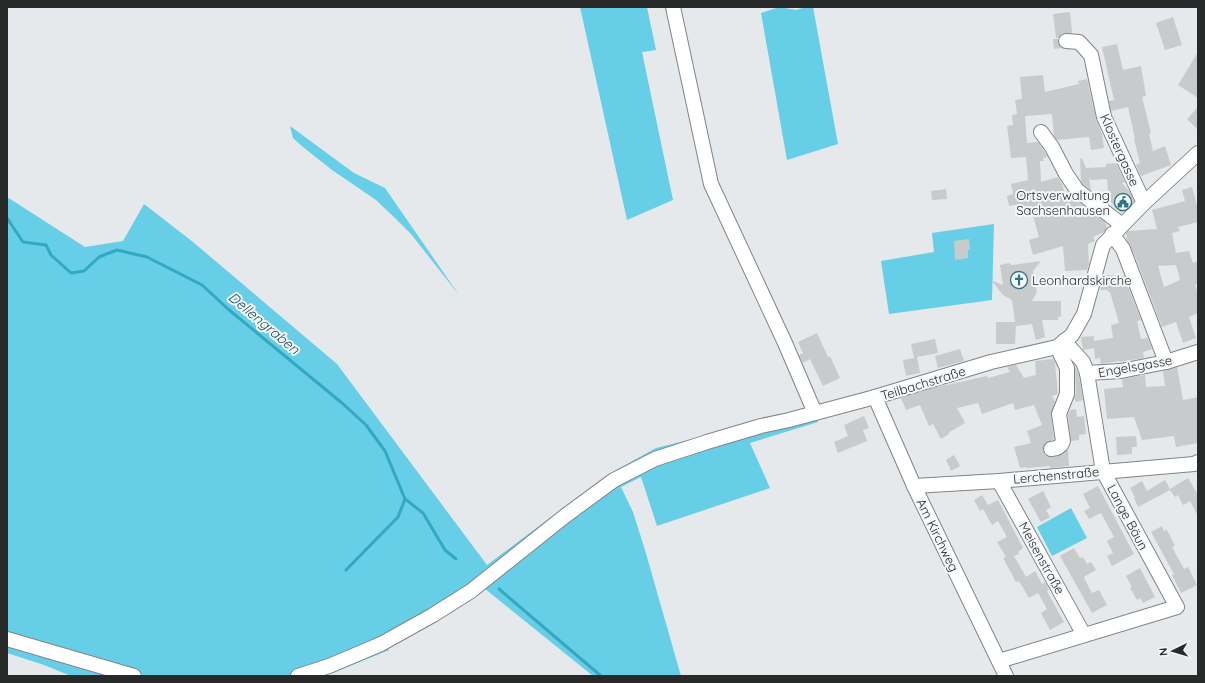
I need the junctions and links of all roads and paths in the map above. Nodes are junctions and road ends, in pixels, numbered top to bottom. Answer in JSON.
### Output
{"nodes":[{"id":1,"x":673,"y":7,"type":"edge"},
{"id":2,"x":1066,"y":41,"type":"dead end"},
{"id":3,"x":1041,"y":132,"type":"dead end"},
{"id":4,"x":1198,"y":153,"type":"edge"},
{"id":5,"x":1144,"y":203,"type":"junction"},
{"id":6,"x":1117,"y":230,"type":"junction"},
{"id":7,"x":1060,"y":344,"type":"junction"},
{"id":8,"x":1198,"y":352,"type":"edge"},
{"id":9,"x":1166,"y":362,"type":"junction"},
{"id":10,"x":1087,"y":374,"type":"junction"},
{"id":11,"x":875,"y":397,"type":"junction"},
{"id":12,"x":815,"y":413,"type":"junction"},
{"id":13,"x":1051,"y":450,"type":"dead end"},
{"id":14,"x":1197,"y":466,"type":"edge"},
{"id":15,"x":1103,"y":471,"type":"junction"},
{"id":16,"x":999,"y":481,"type":"junction"},
{"id":17,"x":914,"y":486,"type":"junction"},
{"id":18,"x":1084,"y":635,"type":"junction"},
{"id":19,"x":7,"y":639,"type":"edge"},
{"id":20,"x":1003,"y":670,"type":"edge"},
{"id":21,"x":134,"y":676,"type":"edge"},
{"id":22,"x":298,"y":676,"type":"edge"}],
"edges":[{"from":1,"to":12,"type":"street"},
{"from":2,"to":5,"type":"street","name":"Klostergasse"},
{"from":3,"to":6,"type":"street"},
{"from":4,"to":5,"type":"street"},
{"from":5,"to":6,"type":"street"},
{"from":6,"to":7,"type":"street"},
{"from":6,"to":9,"type":"street"},
{"from":7,"to":10,"type":"street","name":"Engelsgasse"},
{"from":7,"to":11,"type":"street","name":"Teilbachstraße"},
{"from":7,"to":13,"type":"street"},
{"from":8,"to":9,"type":"street","name":"Engelsgasse"},
{"from":9,"to":10,"type":"street","name":"Engelsgasse"},
{"from":10,"to":15,"type":"street","name":"Lange Bäun"},
{"from":11,"to":12,"type":"street","name":"Teilbachstraße"},
{"from":11,"to":17,"type":"street","name":"Am Kirchweg"},
{"from":12,"to":22,"type":"street","name":"Teilbachstraße"},
{"from":14,"to":15,"type":"street","name":"Lerchenstraße"},
{"from":15,"to":16,"type":"street","name":"Lerchenstraße"},
{"from":15,"to":18,"type":"street","name":"Lange Bäun"},
{"from":16,"to":17,"type":"street","name":"Lerchenstraße"},
{"from":16,"to":18,"type":"street","name":"Meisenstraße"},
{"from":17,"to":20,"type":"street","name":"Am Kirchweg"},
{"from":18,"to":20,"type":"street"},
{"from":19,"to":21,"type":"street"}]}
